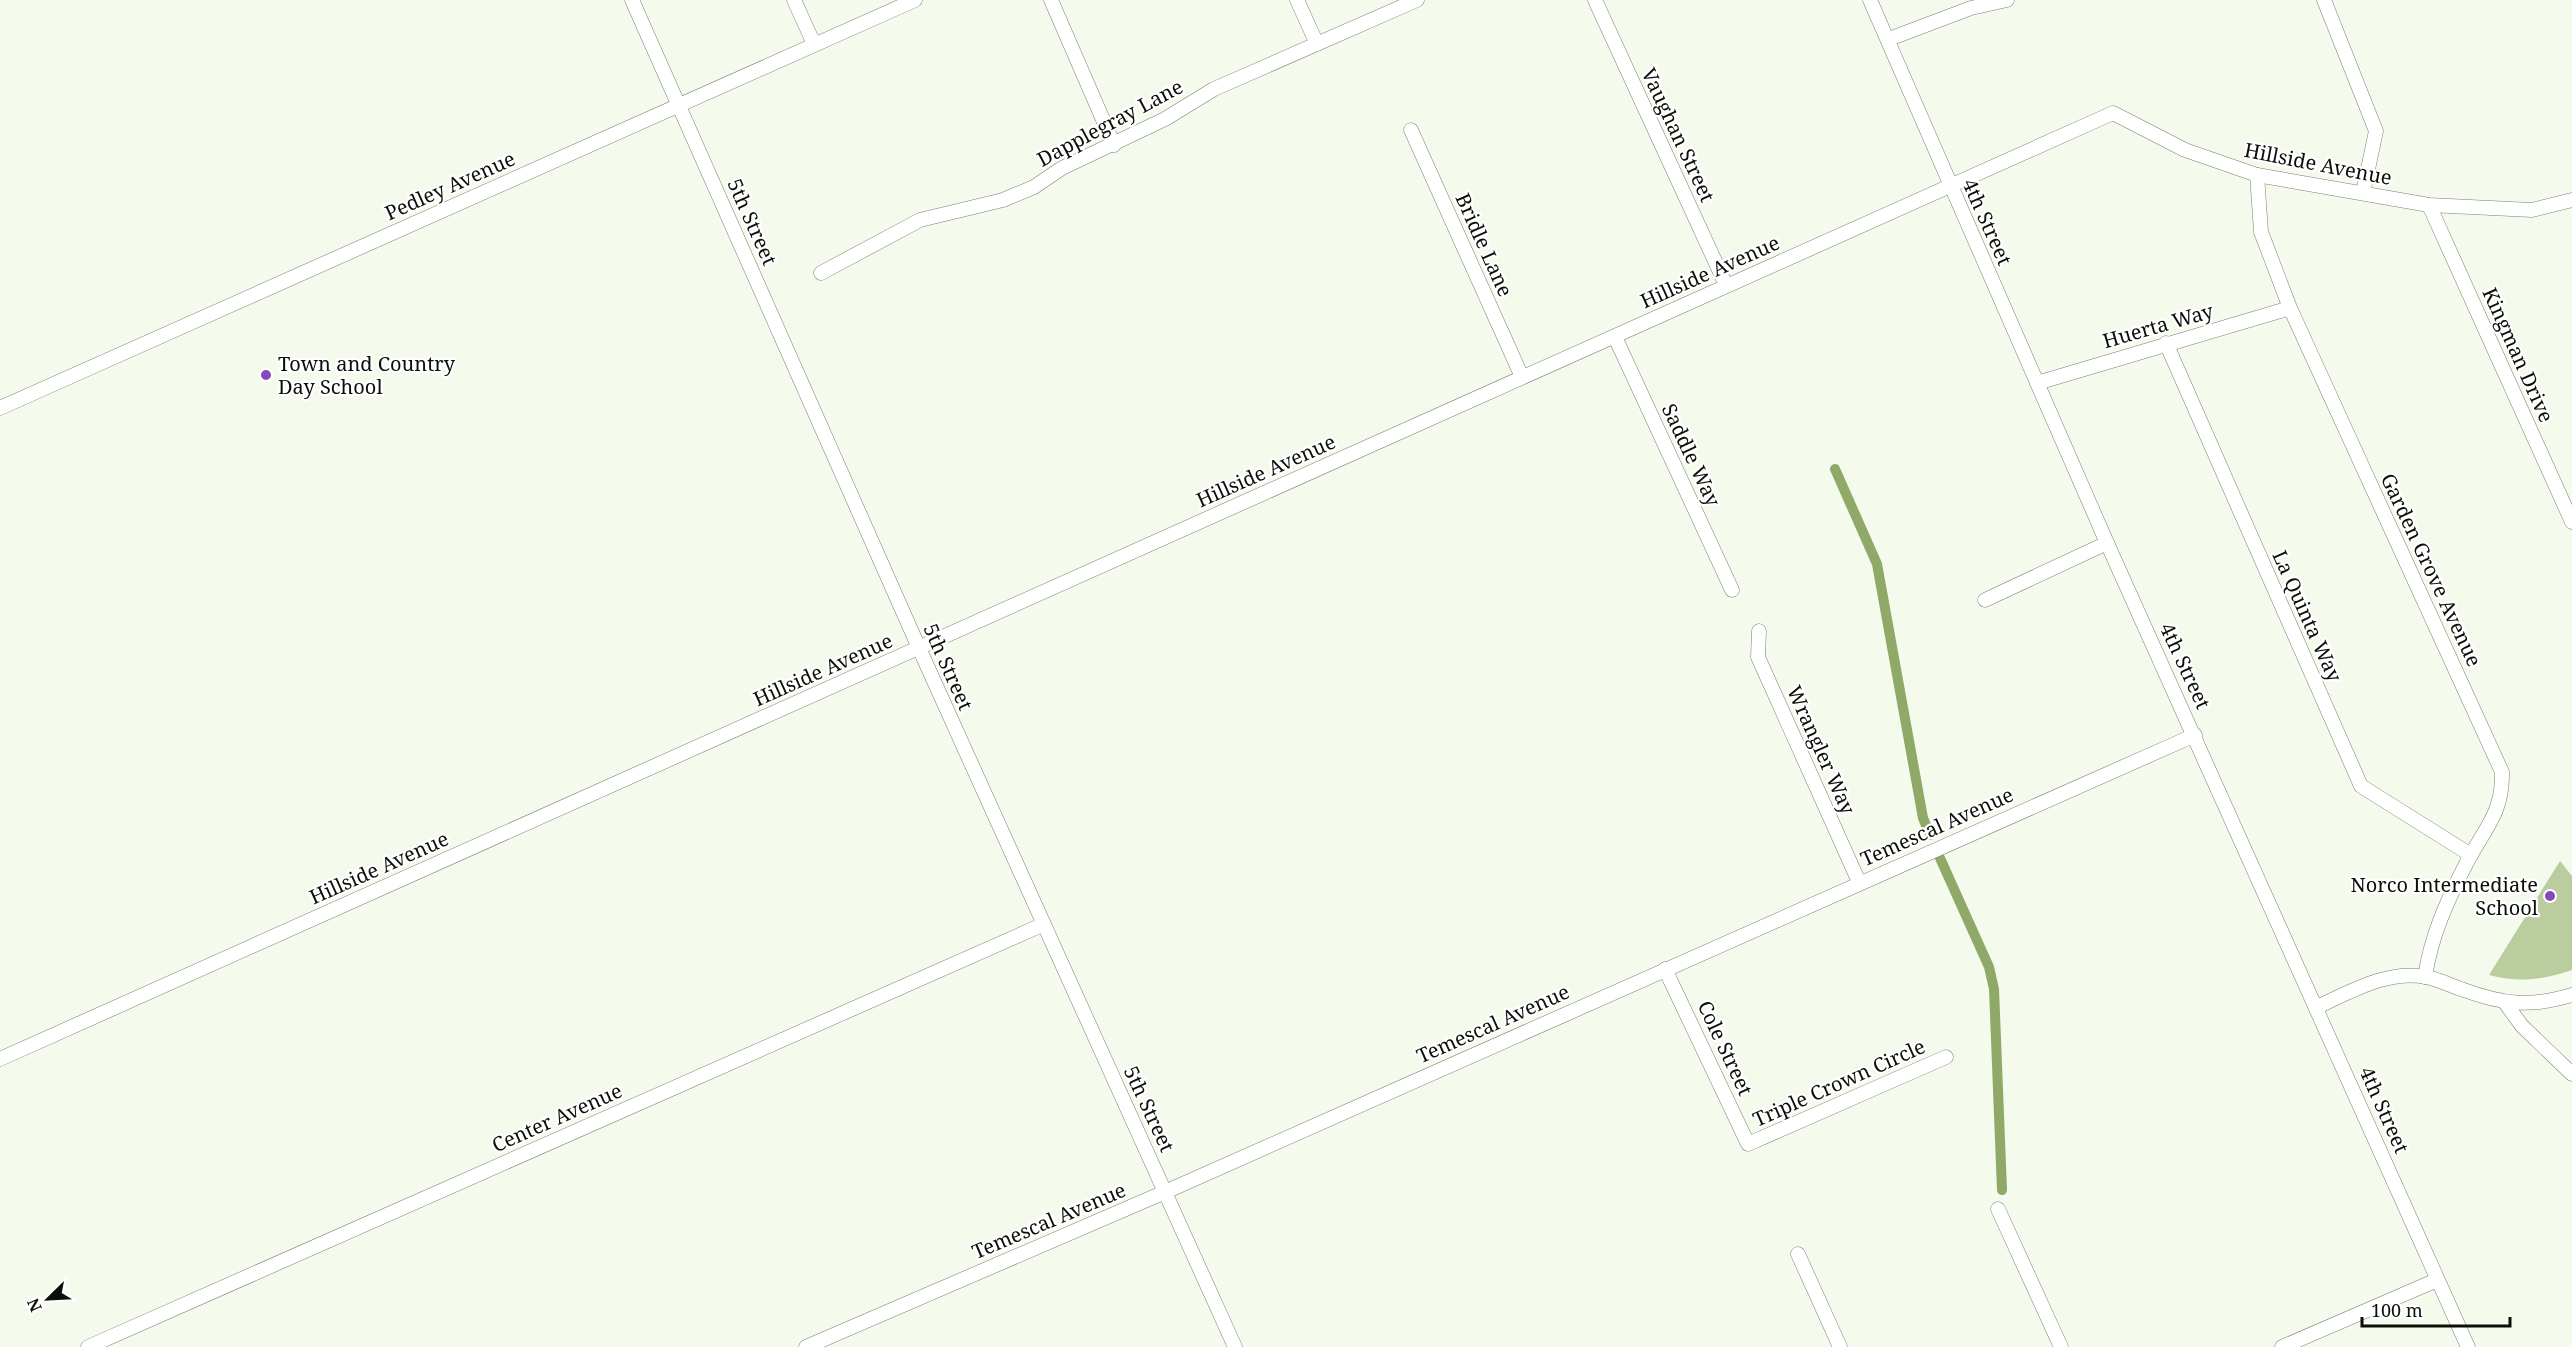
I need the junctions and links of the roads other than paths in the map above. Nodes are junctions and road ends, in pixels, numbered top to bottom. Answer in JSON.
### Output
{"nodes":[{"id":1,"x":632,"y":0,"type":"edge"},
{"id":2,"x":794,"y":0,"type":"edge"},
{"id":3,"x":915,"y":0,"type":"edge"},
{"id":4,"x":1051,"y":0,"type":"edge"},
{"id":5,"x":1296,"y":0,"type":"edge"},
{"id":6,"x":1417,"y":0,"type":"edge"},
{"id":7,"x":1595,"y":0,"type":"edge"},
{"id":8,"x":1869,"y":0,"type":"edge"},
{"id":9,"x":2007,"y":0,"type":"edge"},
{"id":10,"x":2324,"y":0,"type":"edge"},
{"id":11,"x":1888,"y":39,"type":"junction"},
{"id":12,"x":814,"y":44,"type":"junction"},
{"id":13,"x":1317,"y":44,"type":"junction"},
{"id":14,"x":679,"y":105,"type":"junction"},
{"id":15,"x":1411,"y":130,"type":"dead end"},
{"id":16,"x":1114,"y":145,"type":"junction"},
{"id":17,"x":2257,"y":175,"type":"junction"},
{"id":18,"x":1950,"y":187,"type":"junction"},
{"id":19,"x":2362,"y":193,"type":"junction"},
{"id":20,"x":2572,"y":200,"type":"edge"},
{"id":21,"x":2429,"y":205,"type":"junction"},
{"id":22,"x":821,"y":273,"type":"dead end"},
{"id":23,"x":1726,"y":285,"type":"junction"},
{"id":24,"x":2290,"y":308,"type":"junction"},
{"id":25,"x":1615,"y":337,"type":"junction"},
{"id":26,"x":2166,"y":343,"type":"junction"},
{"id":27,"x":1522,"y":377,"type":"junction"},
{"id":28,"x":2037,"y":383,"type":"junction"},
{"id":29,"x":0,"y":408,"type":"edge"},
{"id":30,"x":2572,"y":522,"type":"edge"},
{"id":31,"x":2107,"y":543,"type":"junction"},
{"id":32,"x":1732,"y":590,"type":"dead end"},
{"id":33,"x":1985,"y":600,"type":"dead end"},
{"id":34,"x":1759,"y":631,"type":"dead end"},
{"id":35,"x":918,"y":648,"type":"junction"},
{"id":36,"x":2195,"y":735,"type":"junction"},
{"id":37,"x":2471,"y":855,"type":"junction"},
{"id":38,"x":1859,"y":882,"type":"junction"},
{"id":39,"x":1042,"y":925,"type":"junction"},
{"id":40,"x":1665,"y":969,"type":"junction"},
{"id":41,"x":2425,"y":977,"type":"junction"},
{"id":42,"x":2572,"y":995,"type":"edge"},
{"id":43,"x":2506,"y":1004,"type":"junction"},
{"id":44,"x":2317,"y":1007,"type":"junction"},
{"id":45,"x":1946,"y":1058,"type":"dead end"},
{"id":46,"x":0,"y":1059,"type":"edge"},
{"id":47,"x":2572,"y":1074,"type":"edge"},
{"id":48,"x":1748,"y":1144,"type":"joint"},
{"id":49,"x":1165,"y":1192,"type":"junction"},
{"id":50,"x":1998,"y":1209,"type":"dead end"},
{"id":51,"x":1798,"y":1254,"type":"dead end"},
{"id":52,"x":2437,"y":1280,"type":"junction"},
{"id":53,"x":88,"y":1347,"type":"edge"},
{"id":54,"x":806,"y":1347,"type":"edge"},
{"id":55,"x":1235,"y":1347,"type":"edge"},
{"id":56,"x":1840,"y":1347,"type":"edge"},
{"id":57,"x":2061,"y":1347,"type":"edge"},
{"id":58,"x":2282,"y":1347,"type":"edge"},
{"id":59,"x":2468,"y":1347,"type":"edge"}],
"edges":[{"from":1,"to":14,"type":"street","name":"5th Street"},
{"from":2,"to":12,"type":"street"},
{"from":3,"to":12,"type":"street","name":"Pedley Avenue"},
{"from":4,"to":16,"type":"street"},
{"from":5,"to":13,"type":"street"},
{"from":6,"to":13,"type":"street","name":"Dapplegray Lane"},
{"from":7,"to":23,"type":"street","name":"Vaughan Street"},
{"from":8,"to":11,"type":"street","name":"4th Street"},
{"from":9,"to":11,"type":"street"},
{"from":10,"to":19,"type":"street"},
{"from":11,"to":18,"type":"street","name":"4th Street"},
{"from":12,"to":14,"type":"street","name":"Pedley Avenue"},
{"from":13,"to":16,"type":"street","name":"Dapplegray Lane"},
{"from":14,"to":29,"type":"street","name":"Pedley Avenue"},
{"from":14,"to":35,"type":"street","name":"5th Street"},
{"from":15,"to":27,"type":"street","name":"Bridle Lane"},
{"from":16,"to":22,"type":"street","name":"Dapplegray Lane"},
{"from":17,"to":18,"type":"street","name":"Hillside Avenue"},
{"from":17,"to":19,"type":"street","name":"Hillside Avenue"},
{"from":17,"to":24,"type":"street","name":"Garden Grove Avenue"},
{"from":18,"to":23,"type":"street","name":"Hillside Avenue"},
{"from":18,"to":28,"type":"street","name":"4th Street"},
{"from":19,"to":21,"type":"street","name":"Hillside Avenue"},
{"from":20,"to":21,"type":"street","name":"Hillside Avenue"},
{"from":21,"to":30,"type":"street","name":"Kingman Drive"},
{"from":23,"to":25,"type":"street","name":"Hillside Avenue"},
{"from":24,"to":26,"type":"street","name":"Huerta Way"},
{"from":24,"to":37,"type":"street","name":"Garden Grove Avenue"},
{"from":25,"to":27,"type":"street","name":"Hillside Avenue"},
{"from":25,"to":32,"type":"street","name":"Saddle Way"},
{"from":26,"to":28,"type":"street","name":"Huerta Way"},
{"from":26,"to":37,"type":"street","name":"La Quinta Way"},
{"from":27,"to":35,"type":"street","name":"Hillside Avenue"},
{"from":28,"to":31,"type":"street","name":"4th Street"},
{"from":31,"to":33,"type":"street"},
{"from":31,"to":36,"type":"street","name":"4th Street"},
{"from":34,"to":38,"type":"street","name":"Wrangler Way"},
{"from":35,"to":39,"type":"street","name":"5th Street"},
{"from":35,"to":46,"type":"street","name":"Hillside Avenue"},
{"from":36,"to":38,"type":"street","name":"Temescal Avenue"},
{"from":36,"to":44,"type":"street","name":"4th Street"},
{"from":37,"to":41,"type":"street","name":"Garden Grove Avenue"},
{"from":38,"to":40,"type":"street","name":"Temescal Avenue"},
{"from":39,"to":49,"type":"street","name":"5th Street"},
{"from":39,"to":53,"type":"street","name":"Center Avenue"},
{"from":40,"to":48,"type":"street","name":"Cole Street"},
{"from":40,"to":49,"type":"street","name":"Temescal Avenue"},
{"from":41,"to":43,"type":"street"},
{"from":41,"to":44,"type":"street"},
{"from":42,"to":43,"type":"street"},
{"from":43,"to":47,"type":"street"},
{"from":44,"to":52,"type":"street","name":"4th Street"},
{"from":45,"to":48,"type":"street","name":"Triple Crown Circle"},
{"from":49,"to":54,"type":"street","name":"Temescal Avenue"},
{"from":49,"to":55,"type":"street","name":"5th Street"},
{"from":50,"to":57,"type":"street"},
{"from":51,"to":56,"type":"street"},
{"from":52,"to":58,"type":"street"},
{"from":52,"to":59,"type":"street","name":"4th Street"}]}
